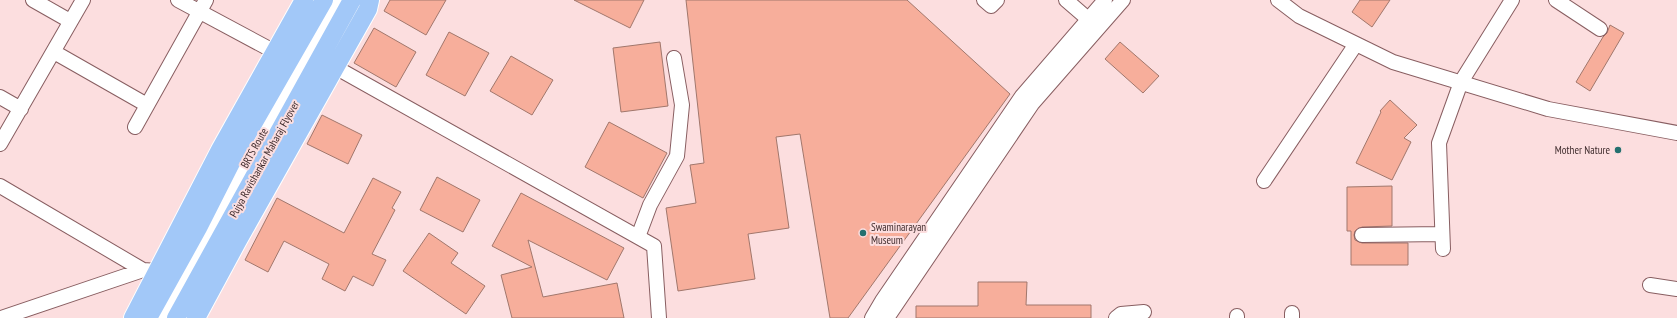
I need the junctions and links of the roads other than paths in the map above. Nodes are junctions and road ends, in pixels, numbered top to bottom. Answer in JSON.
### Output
{"nodes":[{"id":1,"x":33,"y":0,"type":"edge"},
{"id":2,"x":83,"y":0,"type":"edge"},
{"id":3,"x":178,"y":0,"type":"edge"},
{"id":4,"x":304,"y":0,"type":"edge"},
{"id":5,"x":324,"y":0,"type":"edge"},
{"id":6,"x":337,"y":0,"type":"edge"},
{"id":7,"x":352,"y":0,"type":"edge"},
{"id":8,"x":370,"y":0,"type":"edge"},
{"id":9,"x":984,"y":0,"type":"edge"},
{"id":10,"x":997,"y":0,"type":"edge"},
{"id":11,"x":1066,"y":0,"type":"edge"},
{"id":12,"x":1105,"y":0,"type":"edge"},
{"id":13,"x":1123,"y":0,"type":"edge"},
{"id":14,"x":1278,"y":0,"type":"edge"},
{"id":15,"x":1512,"y":0,"type":"edge"},
{"id":16,"x":1556,"y":0,"type":"edge"},
{"id":17,"x":202,"y":6,"type":"edge"},
{"id":18,"x":1088,"y":19,"type":"junction"},
{"id":19,"x":70,"y":21,"type":"junction"},
{"id":20,"x":1600,"y":29,"type":"dead end"},
{"id":21,"x":1356,"y":44,"type":"junction"},
{"id":22,"x":54,"y":52,"type":"junction"},
{"id":23,"x":275,"y":52,"type":"junction"},
{"id":24,"x":674,"y":58,"type":"dead end"},
{"id":25,"x":335,"y":67,"type":"junction"},
{"id":26,"x":1461,"y":82,"type":"junction"},
{"id":27,"x":0,"y":97,"type":"edge"},
{"id":28,"x":147,"y":105,"type":"junction"},
{"id":29,"x":21,"y":109,"type":"junction"},
{"id":30,"x":135,"y":127,"type":"dead end"},
{"id":31,"x":1677,"y":133,"type":"edge"},
{"id":32,"x":0,"y":144,"type":"edge"},
{"id":33,"x":1264,"y":181,"type":"dead end"},
{"id":34,"x":0,"y":186,"type":"edge"},
{"id":35,"x":1442,"y":234,"type":"junction"},
{"id":36,"x":1362,"y":235,"type":"dead end"},
{"id":37,"x":638,"y":237,"type":"junction"},
{"id":38,"x":1444,"y":249,"type":"dead end"},
{"id":39,"x":150,"y":270,"type":"junction"},
{"id":40,"x":1650,"y":285,"type":"dead end"},
{"id":41,"x":1677,"y":289,"type":"edge"},
{"id":42,"x":1144,"y":312,"type":"dead end"},
{"id":43,"x":1,"y":318,"type":"edge"},
{"id":44,"x":133,"y":318,"type":"edge"},
{"id":45,"x":148,"y":318,"type":"edge"},
{"id":46,"x":161,"y":318,"type":"edge"},
{"id":47,"x":176,"y":318,"type":"edge"},
{"id":48,"x":196,"y":318,"type":"edge"},
{"id":49,"x":659,"y":318,"type":"edge"},
{"id":50,"x":872,"y":318,"type":"edge"},
{"id":51,"x":887,"y":318,"type":"edge"},
{"id":52,"x":1116,"y":318,"type":"edge"}],
"edges":[{"from":1,"to":19,"type":"street"},
{"from":2,"to":19,"type":"street"},
{"from":3,"to":17,"type":"street"},
{"from":4,"to":23,"type":"main road"},
{"from":5,"to":45,"type":"main road"},
{"from":6,"to":46,"type":"street","name":"BRTS Route"},
{"from":7,"to":47,"type":"main road","name":"Pujya Ravishankar Maharaj Flyover"},
{"from":8,"to":25,"type":"main road"},
{"from":9,"to":10,"type":"street"},
{"from":11,"to":18,"type":"street"},
{"from":12,"to":18,"type":"street"},
{"from":13,"to":51,"type":"street"},
{"from":14,"to":21,"type":"street"},
{"from":15,"to":26,"type":"street"},
{"from":16,"to":20,"type":"street"},
{"from":17,"to":23,"type":"street"},
{"from":17,"to":28,"type":"street"},
{"from":18,"to":50,"type":"street"},
{"from":19,"to":22,"type":"street"},
{"from":21,"to":26,"type":"street"},
{"from":21,"to":33,"type":"street"},
{"from":22,"to":28,"type":"street"},
{"from":22,"to":29,"type":"street"},
{"from":23,"to":39,"type":"main road"},
{"from":24,"to":37,"type":"street"},
{"from":25,"to":37,"type":"street"},
{"from":25,"to":48,"type":"main road"},
{"from":26,"to":31,"type":"street"},
{"from":26,"to":35,"type":"street"},
{"from":27,"to":29,"type":"street"},
{"from":28,"to":30,"type":"street"},
{"from":29,"to":32,"type":"street"},
{"from":34,"to":39,"type":"street"},
{"from":35,"to":36,"type":"street"},
{"from":35,"to":38,"type":"street"},
{"from":37,"to":49,"type":"street"},
{"from":39,"to":43,"type":"street"},
{"from":39,"to":44,"type":"main road"},
{"from":40,"to":41,"type":"street"},
{"from":42,"to":52,"type":"street"}]}
